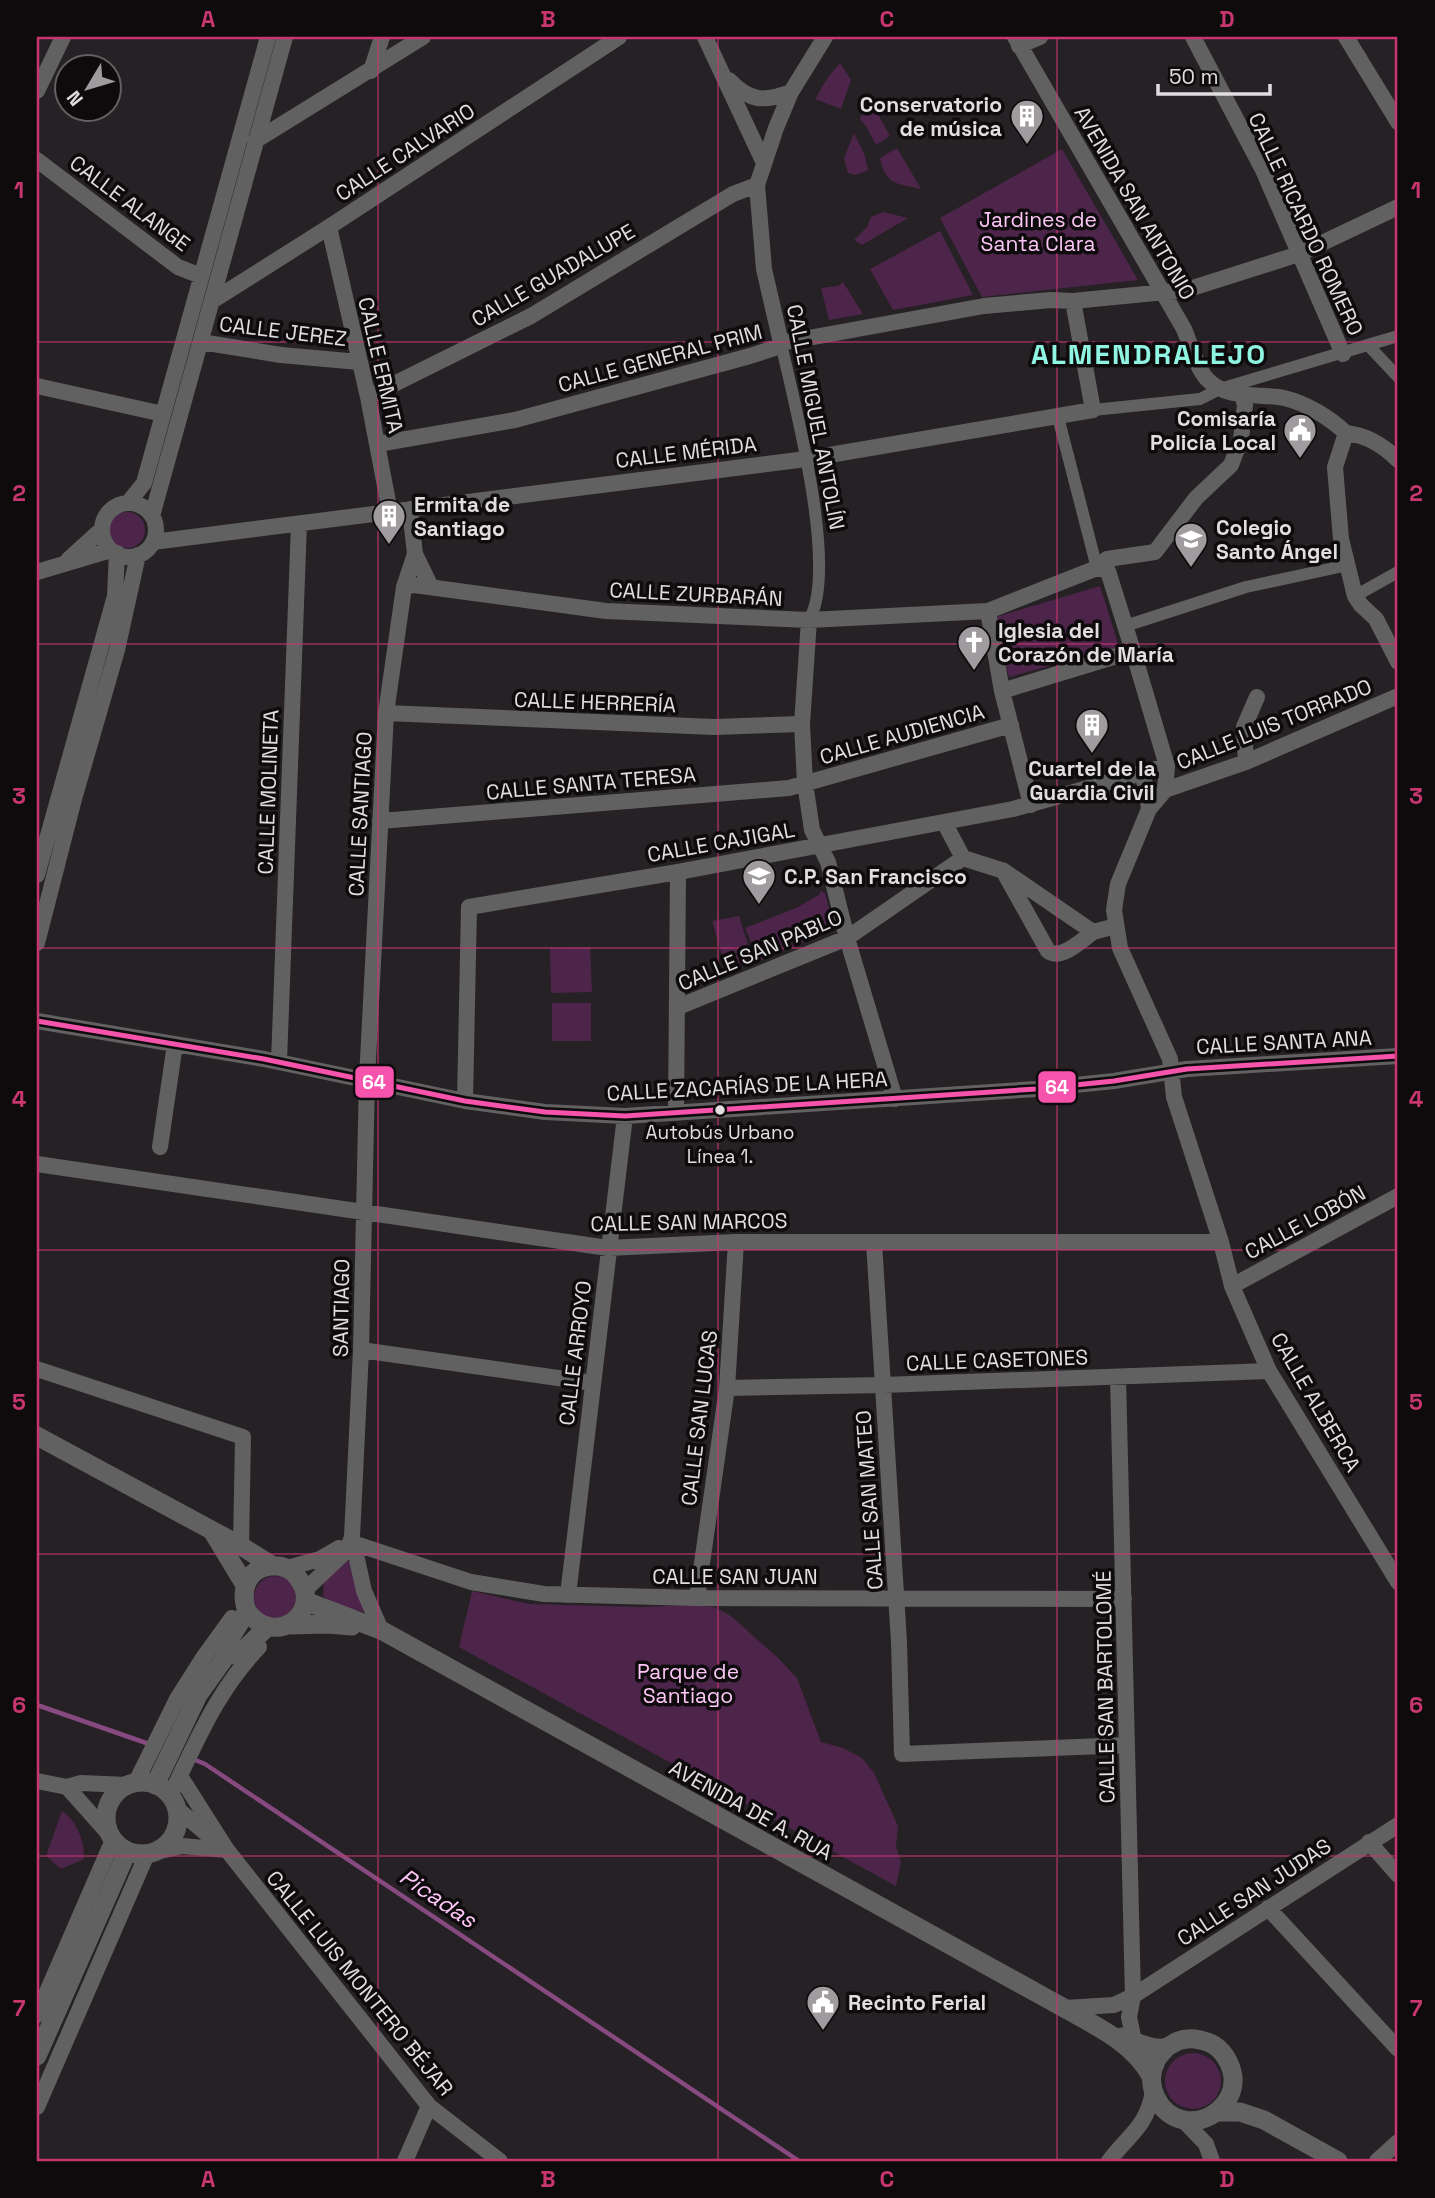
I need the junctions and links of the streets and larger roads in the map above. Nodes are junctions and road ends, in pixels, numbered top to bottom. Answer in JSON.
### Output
{"nodes":[{"id":1,"x":63,"y":37,"type":"edge"},
{"id":2,"x":268,"y":37,"type":"edge"},
{"id":3,"x":285,"y":37,"type":"edge"},
{"id":4,"x":382,"y":37,"type":"edge"},
{"id":5,"x":423,"y":37,"type":"edge"},
{"id":6,"x":619,"y":37,"type":"edge"},
{"id":7,"x":705,"y":37,"type":"edge"},
{"id":8,"x":825,"y":37,"type":"edge"},
{"id":9,"x":1040,"y":37,"type":"edge"},
{"id":10,"x":1193,"y":37,"type":"edge"},
{"id":11,"x":1346,"y":37,"type":"edge"},
{"id":12,"x":1017,"y":42,"type":"edge"},
{"id":13,"x":371,"y":71,"type":"junction"},
{"id":14,"x":724,"y":76,"type":"junction"},
{"id":15,"x":37,"y":91,"type":"edge"},
{"id":16,"x":792,"y":92,"type":"junction"},
{"id":17,"x":1398,"y":122,"type":"edge"},
{"id":18,"x":255,"y":141,"type":"junction"},
{"id":19,"x":37,"y":160,"type":"edge"},
{"id":20,"x":764,"y":163,"type":"junction"},
{"id":21,"x":757,"y":185,"type":"junction"},
{"id":22,"x":1398,"y":207,"type":"edge"},
{"id":23,"x":329,"y":227,"type":"junction"},
{"id":24,"x":1298,"y":254,"type":"junction"},
{"id":25,"x":201,"y":276,"type":"junction"},
{"id":26,"x":1162,"y":292,"type":"junction"},
{"id":27,"x":212,"y":300,"type":"junction"},
{"id":28,"x":1073,"y":301,"type":"junction"},
{"id":29,"x":1398,"y":336,"type":"edge"},
{"id":30,"x":201,"y":342,"type":"junction"},
{"id":31,"x":781,"y":343,"type":"junction"},
{"id":32,"x":1368,"y":345,"type":"junction"},
{"id":33,"x":1343,"y":354,"type":"junction"},
{"id":34,"x":359,"y":362,"type":"junction"},
{"id":35,"x":1398,"y":377,"type":"edge"},
{"id":36,"x":37,"y":386,"type":"edge"},
{"id":37,"x":1220,"y":389,"type":"junction"},
{"id":38,"x":1242,"y":395,"type":"junction"},
{"id":39,"x":368,"y":397,"type":"junction"},
{"id":40,"x":1093,"y":410,"type":"junction"},
{"id":41,"x":163,"y":414,"type":"junction"},
{"id":42,"x":1058,"y":417,"type":"junction"},
{"id":43,"x":1346,"y":433,"type":"junction"},
{"id":44,"x":378,"y":444,"type":"junction"},
{"id":45,"x":806,"y":459,"type":"junction"},
{"id":46,"x":1398,"y":460,"type":"edge"},
{"id":47,"x":128,"y":503,"type":"junction"},
{"id":48,"x":410,"y":509,"type":"junction"},
{"id":49,"x":390,"y":512,"type":"junction"},
{"id":50,"x":152,"y":516,"type":"junction"},
{"id":51,"x":299,"y":524,"type":"junction"},
{"id":52,"x":102,"y":529,"type":"junction"},
{"id":53,"x":153,"y":542,"type":"junction"},
{"id":54,"x":114,"y":552,"type":"junction"},
{"id":55,"x":415,"y":554,"type":"junction"},
{"id":56,"x":138,"y":555,"type":"junction"},
{"id":57,"x":66,"y":561,"type":"junction"},
{"id":58,"x":1348,"y":565,"type":"junction"},
{"id":59,"x":1097,"y":568,"type":"junction"},
{"id":60,"x":37,"y":572,"type":"edge"},
{"id":61,"x":1398,"y":572,"type":"edge"},
{"id":62,"x":404,"y":587,"type":"junction"},
{"id":63,"x":431,"y":587,"type":"junction"},
{"id":64,"x":1355,"y":596,"type":"junction"},
{"id":65,"x":988,"y":611,"type":"junction"},
{"id":66,"x":809,"y":620,"type":"junction"},
{"id":67,"x":1125,"y":626,"type":"junction"},
{"id":68,"x":1133,"y":651,"type":"junction"},
{"id":69,"x":1398,"y":662,"type":"edge"},
{"id":70,"x":1002,"y":691,"type":"junction"},
{"id":71,"x":1398,"y":696,"type":"edge"},
{"id":72,"x":1257,"y":697,"type":"dead end"},
{"id":73,"x":386,"y":713,"type":"junction"},
{"id":74,"x":802,"y":724,"type":"junction"},
{"id":75,"x":1011,"y":725,"type":"junction"},
{"id":76,"x":1246,"y":762,"type":"junction"},
{"id":77,"x":1167,"y":766,"type":"junction"},
{"id":78,"x":1141,"y":774,"type":"junction"},
{"id":79,"x":805,"y":783,"type":"junction"},
{"id":80,"x":1164,"y":790,"type":"junction"},
{"id":81,"x":1031,"y":805,"type":"junction"},
{"id":82,"x":1149,"y":808,"type":"junction"},
{"id":83,"x":380,"y":821,"type":"junction"},
{"id":84,"x":944,"y":822,"type":"junction"},
{"id":85,"x":820,"y":845,"type":"junction"},
{"id":86,"x":962,"y":858,"type":"junction"},
{"id":87,"x":678,"y":872,"type":"junction"},
{"id":88,"x":1004,"y":872,"type":"junction"},
{"id":89,"x":37,"y":875,"type":"edge"},
{"id":90,"x":1116,"y":926,"type":"junction"},
{"id":91,"x":1093,"y":932,"type":"junction"},
{"id":92,"x":848,"y":938,"type":"junction"},
{"id":93,"x":37,"y":943,"type":"edge"},
{"id":94,"x":678,"y":1007,"type":"junction"},
{"id":95,"x":37,"y":1021,"type":"edge"},
{"id":96,"x":175,"y":1044,"type":"junction"},
{"id":97,"x":1398,"y":1056,"type":"edge"},
{"id":98,"x":279,"y":1062,"type":"junction"},
{"id":99,"x":1173,"y":1072,"type":"junction"},
{"id":100,"x":367,"y":1079,"type":"junction"},
{"id":101,"x":895,"y":1100,"type":"junction"},
{"id":102,"x":466,"y":1101,"type":"junction"},
{"id":103,"x":676,"y":1113,"type":"junction"},
{"id":104,"x":625,"y":1116,"type":"junction"},
{"id":105,"x":160,"y":1147,"type":"dead end"},
{"id":106,"x":37,"y":1164,"type":"edge"},
{"id":107,"x":1398,"y":1196,"type":"edge"},
{"id":108,"x":363,"y":1213,"type":"junction"},
{"id":109,"x":736,"y":1242,"type":"junction"},
{"id":110,"x":874,"y":1242,"type":"junction"},
{"id":111,"x":1221,"y":1242,"type":"junction"},
{"id":112,"x":608,"y":1248,"type":"junction"},
{"id":113,"x":1232,"y":1286,"type":"junction"},
{"id":114,"x":361,"y":1350,"type":"junction"},
{"id":115,"x":37,"y":1369,"type":"edge"},
{"id":116,"x":1269,"y":1371,"type":"junction"},
{"id":117,"x":1118,"y":1377,"type":"junction"},
{"id":118,"x":593,"y":1383,"type":"junction"},
{"id":119,"x":883,"y":1385,"type":"junction"},
{"id":120,"x":727,"y":1388,"type":"junction"},
{"id":121,"x":37,"y":1436,"type":"edge"},
{"id":122,"x":212,"y":1531,"type":"junction"},
{"id":123,"x":352,"y":1541,"type":"junction"},
{"id":124,"x":241,"y":1546,"type":"junction"},
{"id":125,"x":1393,"y":1562,"type":"edge"},
{"id":126,"x":280,"y":1567,"type":"junction"},
{"id":127,"x":1398,"y":1582,"type":"edge"},
{"id":128,"x":568,"y":1595,"type":"junction"},
{"id":129,"x":305,"y":1596,"type":"junction"},
{"id":130,"x":696,"y":1598,"type":"junction"},
{"id":131,"x":897,"y":1598,"type":"junction"},
{"id":132,"x":245,"y":1599,"type":"junction"},
{"id":133,"x":1124,"y":1599,"type":"junction"},
{"id":134,"x":278,"y":1627,"type":"junction"},
{"id":135,"x":381,"y":1630,"type":"junction"},
{"id":136,"x":226,"y":1656,"type":"junction"},
{"id":137,"x":1127,"y":1745,"type":"junction"},
{"id":138,"x":172,"y":1756,"type":"junction"},
{"id":139,"x":37,"y":1781,"type":"edge"},
{"id":140,"x":67,"y":1787,"type":"junction"},
{"id":141,"x":153,"y":1791,"type":"junction"},
{"id":142,"x":1398,"y":1825,"type":"edge"},
{"id":143,"x":116,"y":1842,"type":"junction"},
{"id":144,"x":1369,"y":1842,"type":"junction"},
{"id":145,"x":227,"y":1850,"type":"junction"},
{"id":146,"x":152,"y":1853,"type":"junction"},
{"id":147,"x":1398,"y":1875,"type":"edge"},
{"id":148,"x":1268,"y":1908,"type":"junction"},
{"id":149,"x":1133,"y":1996,"type":"junction"},
{"id":150,"x":1114,"y":2005,"type":"junction"},
{"id":151,"x":1064,"y":2008,"type":"junction"},
{"id":152,"x":37,"y":2015,"type":"edge"},
{"id":153,"x":1100,"y":2029,"type":"junction"},
{"id":154,"x":1134,"y":2041,"type":"junction"},
{"id":155,"x":1166,"y":2048,"type":"junction"},
{"id":156,"x":1398,"y":2049,"type":"edge"},
{"id":157,"x":37,"y":2056,"type":"edge"},
{"id":158,"x":1152,"y":2084,"type":"junction"},
{"id":159,"x":1233,"y":2084,"type":"junction"},
{"id":160,"x":429,"y":2106,"type":"junction"},
{"id":161,"x":37,"y":2107,"type":"edge"},
{"id":162,"x":1215,"y":2113,"type":"junction"},
{"id":163,"x":1177,"y":2118,"type":"junction"},
{"id":164,"x":1264,"y":2120,"type":"junction"},
{"id":165,"x":1134,"y":2134,"type":"junction"},
{"id":166,"x":1398,"y":2142,"type":"edge"},
{"id":167,"x":1206,"y":2144,"type":"junction"},
{"id":168,"x":405,"y":2161,"type":"edge"},
{"id":169,"x":500,"y":2161,"type":"edge"},
{"id":170,"x":1110,"y":2161,"type":"edge"},
{"id":171,"x":1212,"y":2161,"type":"edge"},
{"id":172,"x":1338,"y":2161,"type":"edge"},
{"id":173,"x":1377,"y":2161,"type":"edge"}],
"edges":[{"from":1,"to":15,"type":"street"},
{"from":2,"to":25,"type":"street"},
{"from":3,"to":18,"type":"street"},
{"from":4,"to":13,"type":"street"},
{"from":5,"to":13,"type":"street"},
{"from":6,"to":23,"type":"street","name":"CALLE CALVARIO"},
{"from":7,"to":14,"type":"street"},
{"from":8,"to":16,"type":"street","name":"CALLE MIGUEL ANTOLÍN"},
{"from":9,"to":12,"type":"street"},
{"from":10,"to":24,"type":"street","name":"CALLE RICARDO ROMERO"},
{"from":11,"to":17,"type":"street"},
{"from":12,"to":26,"type":"street","name":"AVENIDA SAN ANTONIO"},
{"from":13,"to":18,"type":"street"},
{"from":14,"to":16,"type":"street"},
{"from":14,"to":20,"type":"street"},
{"from":16,"to":20,"type":"street","name":"CALLE MIGUEL ANTOLÍN"},
{"from":18,"to":27,"type":"street"},
{"from":19,"to":25,"type":"street","name":"CALLE ALANGE"},
{"from":20,"to":21,"type":"street","name":"CALLE MIGUEL ANTOLÍN"},
{"from":21,"to":31,"type":"street","name":"CALLE MIGUEL ANTOLÍN"},
{"from":21,"to":39,"type":"street","name":"CALLE GUADALUPE"},
{"from":22,"to":24,"type":"street","name":"CALLE GENERAL PRIM"},
{"from":23,"to":27,"type":"street","name":"CALLE CALVARIO"},
{"from":23,"to":34,"type":"street","name":"CALLE ERMITA"},
{"from":24,"to":26,"type":"street","name":"CALLE GENERAL PRIM"},
{"from":24,"to":33,"type":"street","name":"CALLE RICARDO ROMERO"},
{"from":25,"to":41,"type":"street"},
{"from":26,"to":28,"type":"street","name":"CALLE GENERAL PRIM"},
{"from":26,"to":37,"type":"street","name":"AVENIDA SAN ANTONIO"},
{"from":27,"to":30,"type":"street"},
{"from":28,"to":31,"type":"street","name":"CALLE GENERAL PRIM"},
{"from":28,"to":40,"type":"street"},
{"from":29,"to":32,"type":"street","name":"CALLE MÉRIDA"},
{"from":30,"to":34,"type":"street","name":"CALLE JEREZ"},
{"from":30,"to":50,"type":"street"},
{"from":31,"to":44,"type":"street","name":"CALLE GENERAL PRIM"},
{"from":31,"to":45,"type":"street","name":"CALLE MIGUEL ANTOLÍN"},
{"from":32,"to":33,"type":"street","name":"CALLE MÉRIDA"},
{"from":32,"to":35,"type":"street"},
{"from":33,"to":37,"type":"street","name":"CALLE MÉRIDA"},
{"from":34,"to":39,"type":"street","name":"CALLE ERMITA"},
{"from":36,"to":41,"type":"street"},
{"from":37,"to":38,"type":"street"},
{"from":37,"to":40,"type":"street","name":"CALLE MÉRIDA"},
{"from":38,"to":43,"type":"street"},
{"from":38,"to":59,"type":"street","name":"CALLE ZURBARÁN"},
{"from":39,"to":44,"type":"street","name":"CALLE ERMITA"},
{"from":40,"to":42,"type":"street","name":"CALLE MÉRIDA"},
{"from":41,"to":47,"type":"street"},
{"from":42,"to":45,"type":"street","name":"CALLE MÉRIDA"},
{"from":42,"to":59,"type":"street"},
{"from":43,"to":46,"type":"street"},
{"from":43,"to":58,"type":"street"},
{"from":44,"to":49,"type":"street","name":"CALLE ERMITA"},
{"from":45,"to":48,"type":"street","name":"CALLE MÉRIDA"},
{"from":45,"to":66,"type":"street","name":"CALLE MIGUEL ANTOLÍN"},
{"from":47,"to":50,"type":"street"},
{"from":47,"to":52,"type":"street"},
{"from":48,"to":49,"type":"street","name":"CALLE MÉRIDA"},
{"from":48,"to":55,"type":"street","name":"CALLE SANTIAGO"},
{"from":49,"to":51,"type":"street","name":"CALLE MÉRIDA"},
{"from":50,"to":53,"type":"street"},
{"from":51,"to":53,"type":"street","name":"CALLE MÉRIDA"},
{"from":51,"to":98,"type":"street","name":"CALLE MOLINETA"},
{"from":52,"to":54,"type":"street"},
{"from":52,"to":57,"type":"street"},
{"from":53,"to":56,"type":"street"},
{"from":54,"to":56,"type":"street"},
{"from":54,"to":57,"type":"street"},
{"from":54,"to":89,"type":"street"},
{"from":55,"to":62,"type":"street","name":"CALLE SANTIAGO"},
{"from":55,"to":63,"type":"street","name":"CALLE SANTIAGO"},
{"from":56,"to":93,"type":"street"},
{"from":57,"to":60,"type":"street"},
{"from":58,"to":64,"type":"street"},
{"from":58,"to":67,"type":"street"},
{"from":59,"to":65,"type":"street","name":"CALLE ZURBARÁN"},
{"from":59,"to":67,"type":"street"},
{"from":61,"to":64,"type":"street"},
{"from":62,"to":63,"type":"street","name":"CALLE ZURBARÁN"},
{"from":62,"to":73,"type":"street","name":"CALLE SANTIAGO"},
{"from":63,"to":66,"type":"street","name":"CALLE ZURBARÁN"},
{"from":64,"to":69,"type":"street"},
{"from":65,"to":66,"type":"street","name":"CALLE ZURBARÁN"},
{"from":65,"to":70,"type":"street"},
{"from":66,"to":74,"type":"street","name":"CALLE MIGUEL ANTOLÍN"},
{"from":67,"to":68,"type":"street"},
{"from":68,"to":70,"type":"street"},
{"from":68,"to":77,"type":"street"},
{"from":70,"to":75,"type":"street"},
{"from":71,"to":76,"type":"street","name":"CALLE LUIS TORRADO"},
{"from":72,"to":76,"type":"street"},
{"from":73,"to":74,"type":"street","name":"CALLE HERRERÍA"},
{"from":73,"to":83,"type":"street","name":"CALLE SANTIAGO"},
{"from":74,"to":79,"type":"street","name":"CALLE MIGUEL ANTOLÍN"},
{"from":75,"to":79,"type":"street","name":"CALLE AUDIENCIA"},
{"from":75,"to":81,"type":"street"},
{"from":76,"to":80,"type":"street","name":"CALLE LUIS TORRADO"},
{"from":77,"to":78,"type":"street","name":"CALLE CAJIGAL"},
{"from":77,"to":80,"type":"street"},
{"from":78,"to":81,"type":"street","name":"CALLE CAJIGAL"},
{"from":78,"to":82,"type":"street"},
{"from":79,"to":83,"type":"street","name":"CALLE SANTA TERESA"},
{"from":79,"to":85,"type":"street","name":"CALLE MIGUEL ANTOLÍN"},
{"from":80,"to":82,"type":"street","name":"CALLE ALBERCA"},
{"from":81,"to":84,"type":"street","name":"CALLE CAJIGAL"},
{"from":82,"to":90,"type":"street","name":"CALLE ALBERCA"},
{"from":83,"to":100,"type":"street","name":"CALLE SANTIAGO"},
{"from":84,"to":85,"type":"street","name":"CALLE CAJIGAL"},
{"from":84,"to":86,"type":"street"},
{"from":85,"to":87,"type":"street","name":"CALLE CAJIGAL"},
{"from":85,"to":92,"type":"street","name":"CALLE MIGUEL ANTOLÍN"},
{"from":86,"to":88,"type":"street"},
{"from":86,"to":92,"type":"street","name":"CALLE SAN PABLO"},
{"from":87,"to":94,"type":"street"},
{"from":87,"to":102,"type":"street","name":"CALLE CAJIGAL"},
{"from":88,"to":91,"type":"street"},
{"from":88,"to":91,"type":"street"},
{"from":90,"to":91,"type":"street"},
{"from":90,"to":99,"type":"street","name":"CALLE ALBERCA"},
{"from":92,"to":94,"type":"street","name":"CALLE SAN PABLO"},
{"from":92,"to":101,"type":"street","name":"CALLE MIGUEL ANTOLÍN"},
{"from":94,"to":103,"type":"street"},
{"from":95,"to":96,"type":"street","name":"CALLE ZACARÍAS DE LA HERA"},
{"from":96,"to":98,"type":"street","name":"CALLE ZACARÍAS DE LA HERA"},
{"from":96,"to":105,"type":"street"},
{"from":97,"to":99,"type":"street","name":"CALLE SANTA ANA"},
{"from":98,"to":100,"type":"street","name":"CALLE ZACARÍAS DE LA HERA"},
{"from":99,"to":101,"type":"street","name":"CALLE ZACARÍAS DE LA HERA"},
{"from":99,"to":111,"type":"street","name":"CALLE ALBERCA"},
{"from":100,"to":102,"type":"street","name":"CALLE ZACARÍAS DE LA HERA"},
{"from":100,"to":108,"type":"street","name":"SANTIAGO"},
{"from":101,"to":103,"type":"street","name":"CALLE ZACARÍAS DE LA HERA"},
{"from":102,"to":104,"type":"street","name":"CALLE ZACARÍAS DE LA HERA"},
{"from":103,"to":104,"type":"street","name":"CALLE ZACARÍAS DE LA HERA"},
{"from":104,"to":112,"type":"street","name":"CALLE ARROYO"},
{"from":106,"to":108,"type":"street","name":"CALLE SAN MARCOS"},
{"from":107,"to":113,"type":"street","name":"CALLE LOBÓN"},
{"from":108,"to":112,"type":"street","name":"CALLE SAN MARCOS"},
{"from":108,"to":114,"type":"street","name":"SANTIAGO"},
{"from":109,"to":110,"type":"street","name":"CALLE SAN MARCOS"},
{"from":109,"to":112,"type":"street","name":"CALLE SAN MARCOS"},
{"from":109,"to":120,"type":"street","name":"CALLE SAN LUCAS"},
{"from":110,"to":111,"type":"street","name":"CALLE SAN MARCOS"},
{"from":110,"to":119,"type":"street","name":"CALLE SAN MATEO"},
{"from":111,"to":113,"type":"street","name":"CALLE ALBERCA"},
{"from":112,"to":118,"type":"street","name":"CALLE ARROYO"},
{"from":113,"to":116,"type":"street","name":"CALLE ALBERCA"},
{"from":114,"to":118,"type":"street"},
{"from":114,"to":123,"type":"street","name":"SANTIAGO"},
{"from":115,"to":124,"type":"street"},
{"from":116,"to":117,"type":"street","name":"CALLE CASETONES"},
{"from":116,"to":125,"type":"street","name":"CALLE ALBERCA"},
{"from":117,"to":119,"type":"street","name":"CALLE CASETONES"},
{"from":117,"to":133,"type":"street","name":"CALLE SAN BARTOLOMÉ"},
{"from":118,"to":128,"type":"street","name":"CALLE ARROYO"},
{"from":119,"to":120,"type":"street","name":"CALLE CASETONES"},
{"from":119,"to":131,"type":"street","name":"CALLE SAN MATEO"},
{"from":120,"to":130,"type":"street","name":"CALLE SAN LUCAS"},
{"from":121,"to":122,"type":"street"},
{"from":122,"to":124,"type":"street"},
{"from":122,"to":132,"type":"street"},
{"from":123,"to":126,"type":"street"},
{"from":123,"to":128,"type":"street","name":"CALLE SAN JUAN"},
{"from":123,"to":129,"type":"street"},
{"from":123,"to":135,"type":"street","name":"SANTIAGO"},
{"from":124,"to":126,"type":"street"},
{"from":125,"to":127,"type":"street","name":"CALLE ALBERCA"},
{"from":126,"to":129,"type":"street"},
{"from":126,"to":132,"type":"street"},
{"from":128,"to":130,"type":"street","name":"CALLE SAN JUAN"},
{"from":129,"to":134,"type":"street"},
{"from":129,"to":135,"type":"street","name":"AVENIDA DE A. RUA"},
{"from":130,"to":131,"type":"street","name":"CALLE SAN JUAN"},
{"from":131,"to":133,"type":"street","name":"CALLE SAN JUAN"},
{"from":131,"to":137,"type":"street","name":"CALLE SAN MATEO"},
{"from":132,"to":134,"type":"street"},
{"from":132,"to":136,"type":"street"},
{"from":132,"to":138,"type":"street"},
{"from":133,"to":137,"type":"street","name":"CALLE SAN BARTOLOMÉ"},
{"from":134,"to":135,"type":"street","name":"AVENIDA DE A. RUA"},
{"from":134,"to":136,"type":"street"},
{"from":134,"to":138,"type":"street"},
{"from":135,"to":151,"type":"street","name":"AVENIDA DE A. RUA"},
{"from":136,"to":138,"type":"street"},
{"from":137,"to":149,"type":"street","name":"CALLE SAN BARTOLOMÉ"},
{"from":138,"to":141,"type":"street"},
{"from":138,"to":145,"type":"street","name":"CALLE LUIS MONTERO BÉJAR"},
{"from":139,"to":140,"type":"street"},
{"from":140,"to":141,"type":"street"},
{"from":140,"to":143,"type":"street"},
{"from":141,"to":143,"type":"street"},
{"from":141,"to":145,"type":"street","name":"CALLE LUIS MONTERO BÉJAR"},
{"from":141,"to":146,"type":"street"},
{"from":142,"to":144,"type":"street","name":"CALLE SAN JUDAS"},
{"from":143,"to":146,"type":"street"},
{"from":143,"to":152,"type":"street"},
{"from":143,"to":157,"type":"street"},
{"from":144,"to":147,"type":"street"},
{"from":144,"to":148,"type":"street","name":"CALLE SAN JUDAS"},
{"from":145,"to":146,"type":"street"},
{"from":145,"to":160,"type":"street","name":"CALLE LUIS MONTERO BÉJAR"},
{"from":146,"to":161,"type":"street"},
{"from":148,"to":149,"type":"street","name":"CALLE SAN JUDAS"},
{"from":148,"to":156,"type":"street"},
{"from":149,"to":150,"type":"street","name":"CALLE SAN JUDAS"},
{"from":149,"to":154,"type":"street"},
{"from":150,"to":151,"type":"street","name":"CALLE SAN JUDAS"},
{"from":150,"to":153,"type":"street"},
{"from":151,"to":153,"type":"street","name":"AVENIDA DE A. RUA"},
{"from":153,"to":154,"type":"street","name":"AVENIDA DE A. RUA"},
{"from":153,"to":158,"type":"street","name":"AVENIDA DE A. RUA"},
{"from":154,"to":155,"type":"street","name":"AVENIDA DE A. RUA"},
{"from":155,"to":158,"type":"street"},
{"from":155,"to":159,"type":"street"},
{"from":158,"to":163,"type":"street"},
{"from":158,"to":165,"type":"street"},
{"from":159,"to":162,"type":"street"},
{"from":159,"to":164,"type":"street"},
{"from":160,"to":168,"type":"street"},
{"from":160,"to":169,"type":"street","name":"CALLE LUIS MONTERO BÉJAR"},
{"from":162,"to":163,"type":"street"},
{"from":162,"to":164,"type":"street"},
{"from":162,"to":167,"type":"street"},
{"from":163,"to":165,"type":"street"},
{"from":163,"to":167,"type":"street"},
{"from":164,"to":172,"type":"street"},
{"from":165,"to":170,"type":"street"},
{"from":166,"to":173,"type":"street"},
{"from":167,"to":171,"type":"street"}]}
